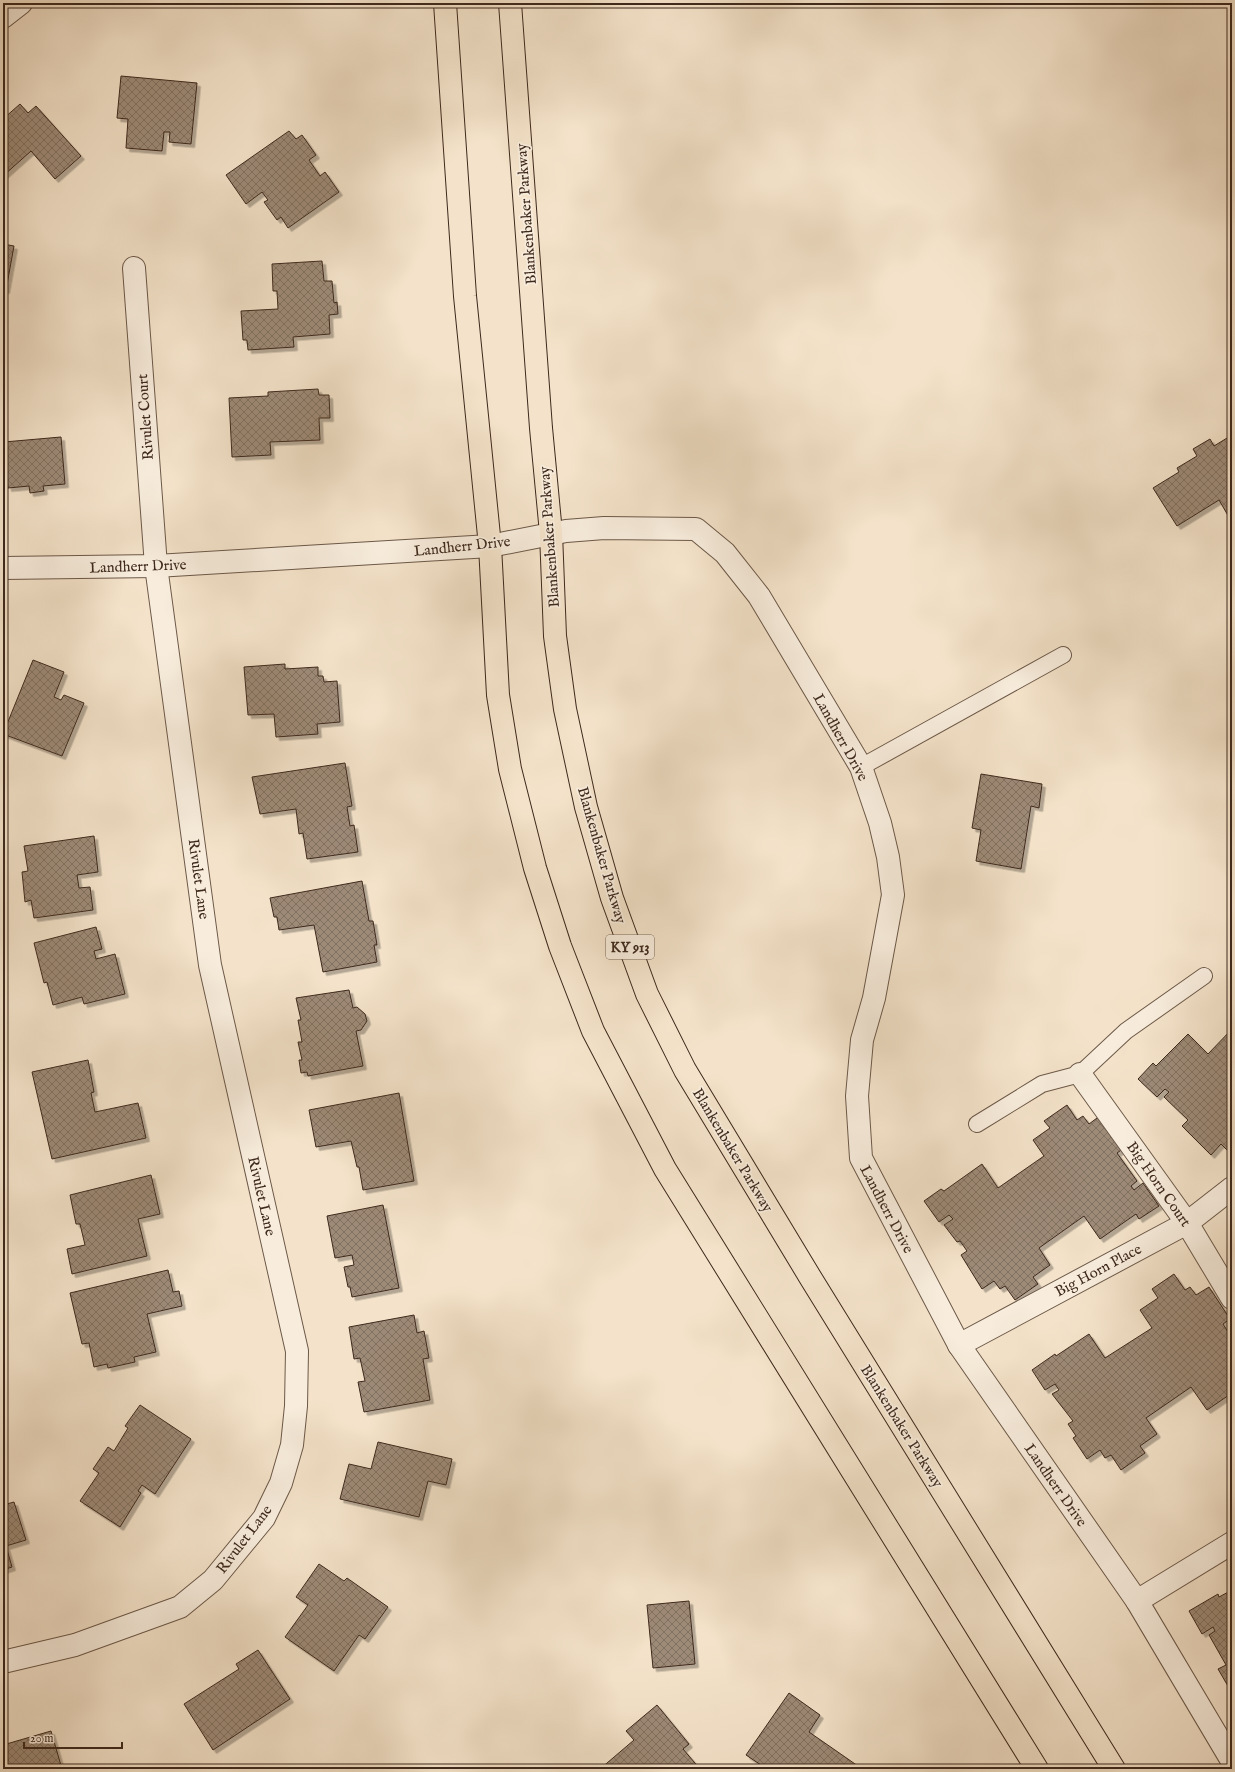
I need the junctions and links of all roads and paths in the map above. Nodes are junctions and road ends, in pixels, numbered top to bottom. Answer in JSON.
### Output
{"nodes":[{"id":1,"x":22,"y":3,"type":"edge"},
{"id":2,"x":445,"y":3,"type":"edge"},
{"id":3,"x":510,"y":3,"type":"edge"},
{"id":4,"x":3,"y":17,"type":"edge"},
{"id":5,"x":134,"y":268,"type":"dead end"},
{"id":6,"x":551,"y":533,"type":"junction"},
{"id":7,"x":490,"y":546,"type":"junction"},
{"id":8,"x":156,"y":566,"type":"junction"},
{"id":9,"x":3,"y":568,"type":"edge"},
{"id":10,"x":1063,"y":655,"type":"dead end"},
{"id":11,"x":861,"y":767,"type":"junction"},
{"id":12,"x":1204,"y":976,"type":"dead end"},
{"id":13,"x":1080,"y":1074,"type":"junction"},
{"id":14,"x":977,"y":1124,"type":"dead end"},
{"id":15,"x":1232,"y":1188,"type":"edge"},
{"id":16,"x":1187,"y":1223,"type":"junction"},
{"id":17,"x":1232,"y":1298,"type":"edge"},
{"id":18,"x":959,"y":1345,"type":"junction"},
{"id":19,"x":1232,"y":1543,"type":"edge"},
{"id":20,"x":1137,"y":1601,"type":"junction"},
{"id":21,"x":3,"y":1662,"type":"edge"},
{"id":22,"x":1232,"y":1761,"type":"edge"},
{"id":23,"x":1037,"y":1769,"type":"edge"},
{"id":24,"x":1114,"y":1769,"type":"edge"}],
"edges":[{"from":1,"to":4,"type":"street"},
{"from":2,"to":7,"type":"main road"},
{"from":3,"to":6,"type":"main road","name":"Blankenbaker Parkway","number":"KY 913"},
{"from":5,"to":8,"type":"street","name":"Rivulet Court"},
{"from":6,"to":7,"type":"street","name":"Landherr Drive"},
{"from":6,"to":11,"type":"street","name":"Landherr Drive"},
{"from":6,"to":24,"type":"main road","name":"Blankenbaker Parkway","number":"KY 913"},
{"from":7,"to":8,"type":"street","name":"Landherr Drive"},
{"from":7,"to":23,"type":"main road"},
{"from":8,"to":9,"type":"street","name":"Landherr Drive"},
{"from":8,"to":21,"type":"street","name":"Rivulet Lane"},
{"from":10,"to":11,"type":"lane"},
{"from":11,"to":18,"type":"street","name":"Landherr Drive"},
{"from":12,"to":13,"type":"lane"},
{"from":13,"to":14,"type":"lane"},
{"from":13,"to":16,"type":"street","name":"Big Horn Court"},
{"from":15,"to":16,"type":"street","name":"Big Horn Place"},
{"from":16,"to":17,"type":"street","name":"Big Horn Court"},
{"from":16,"to":18,"type":"street","name":"Big Horn Place"},
{"from":18,"to":20,"type":"street","name":"Landherr Drive"},
{"from":19,"to":20,"type":"street"},
{"from":20,"to":22,"type":"street","name":"Landherr Drive"}]}
